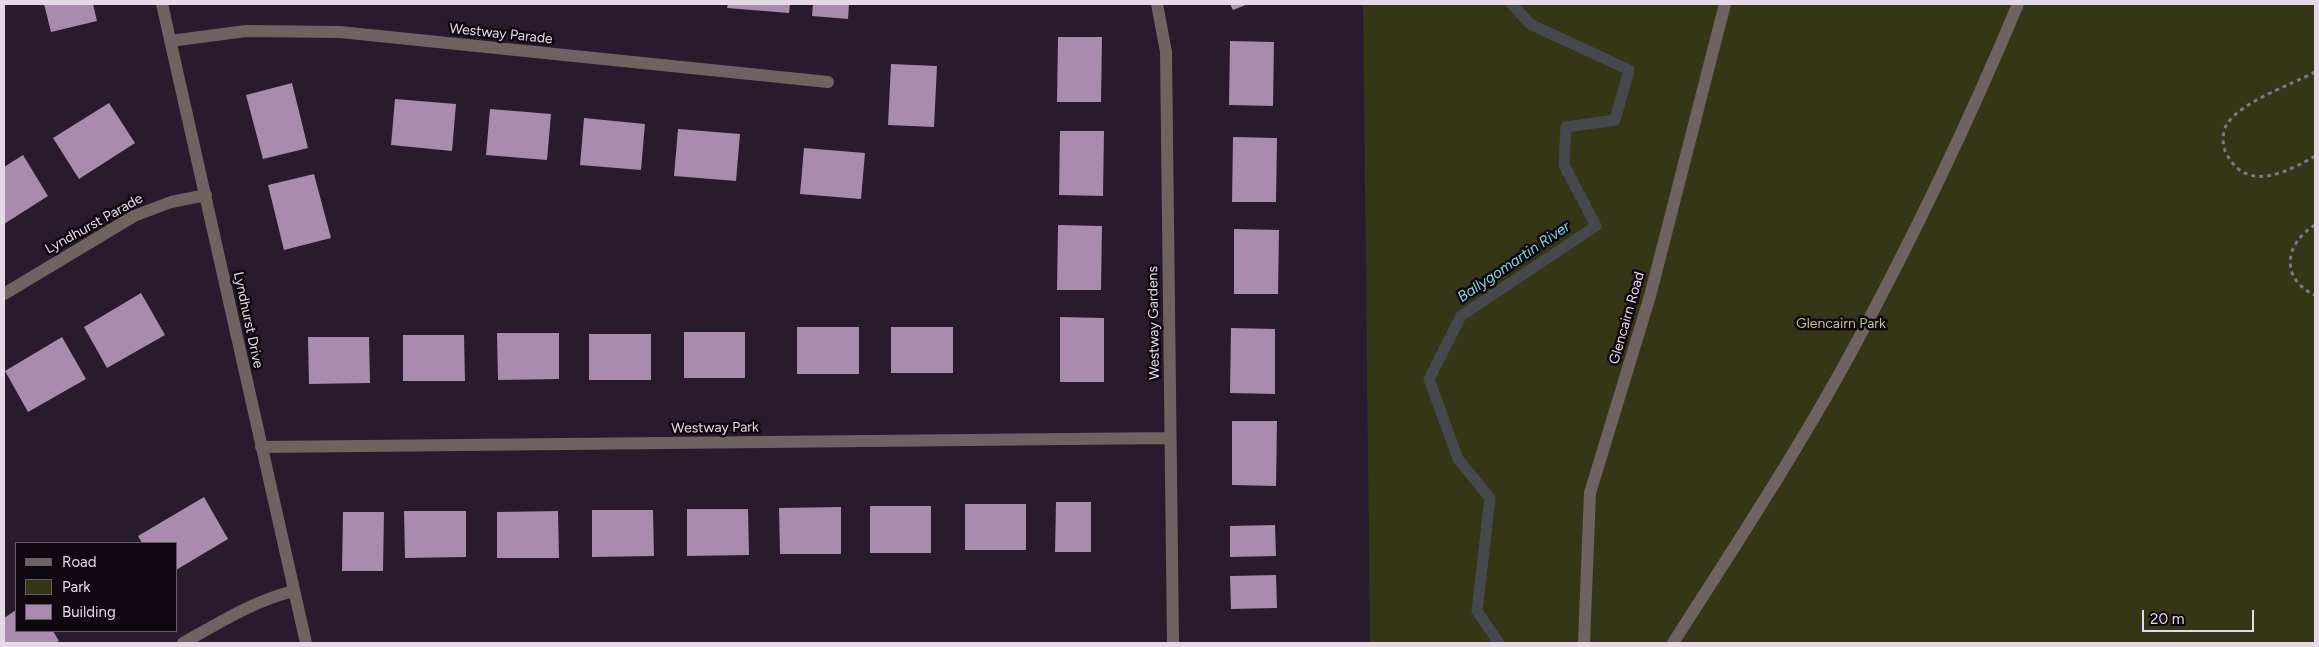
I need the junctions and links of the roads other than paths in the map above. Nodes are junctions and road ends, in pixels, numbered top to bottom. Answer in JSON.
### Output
{"nodes":[{"id":1,"x":162,"y":4,"type":"edge"},
{"id":2,"x":1157,"y":4,"type":"edge"},
{"id":3,"x":1725,"y":4,"type":"edge"},
{"id":4,"x":2018,"y":4,"type":"edge"},
{"id":5,"x":170,"y":41,"type":"junction"},
{"id":6,"x":828,"y":82,"type":"dead end"},
{"id":7,"x":206,"y":195,"type":"junction"},
{"id":8,"x":4,"y":294,"type":"edge"},
{"id":9,"x":1170,"y":438,"type":"junction"},
{"id":10,"x":261,"y":447,"type":"junction"},
{"id":11,"x":294,"y":591,"type":"junction"},
{"id":12,"x":183,"y":643,"type":"edge"},
{"id":13,"x":306,"y":643,"type":"edge"},
{"id":14,"x":1173,"y":643,"type":"edge"},
{"id":15,"x":1584,"y":643,"type":"edge"},
{"id":16,"x":1673,"y":643,"type":"edge"}],
"edges":[{"from":1,"to":5,"type":"street","name":"Lyndhurst Drive"},
{"from":2,"to":9,"type":"street","name":"Westway Gardens"},
{"from":3,"to":15,"type":"street","name":"Glencairn Road"},
{"from":4,"to":16,"type":"street"},
{"from":5,"to":6,"type":"street","name":"Westway Parade"},
{"from":5,"to":7,"type":"street","name":"Lyndhurst Drive"},
{"from":7,"to":8,"type":"street","name":"Lyndhurst Parade"},
{"from":7,"to":10,"type":"street","name":"Lyndhurst Drive"},
{"from":9,"to":10,"type":"street","name":"Westway Park"},
{"from":9,"to":14,"type":"street","name":"Westway Gardens"},
{"from":10,"to":11,"type":"street","name":"Lyndhurst Drive"},
{"from":11,"to":12,"type":"street"},
{"from":11,"to":13,"type":"street","name":"Lyndhurst Drive"}]}
